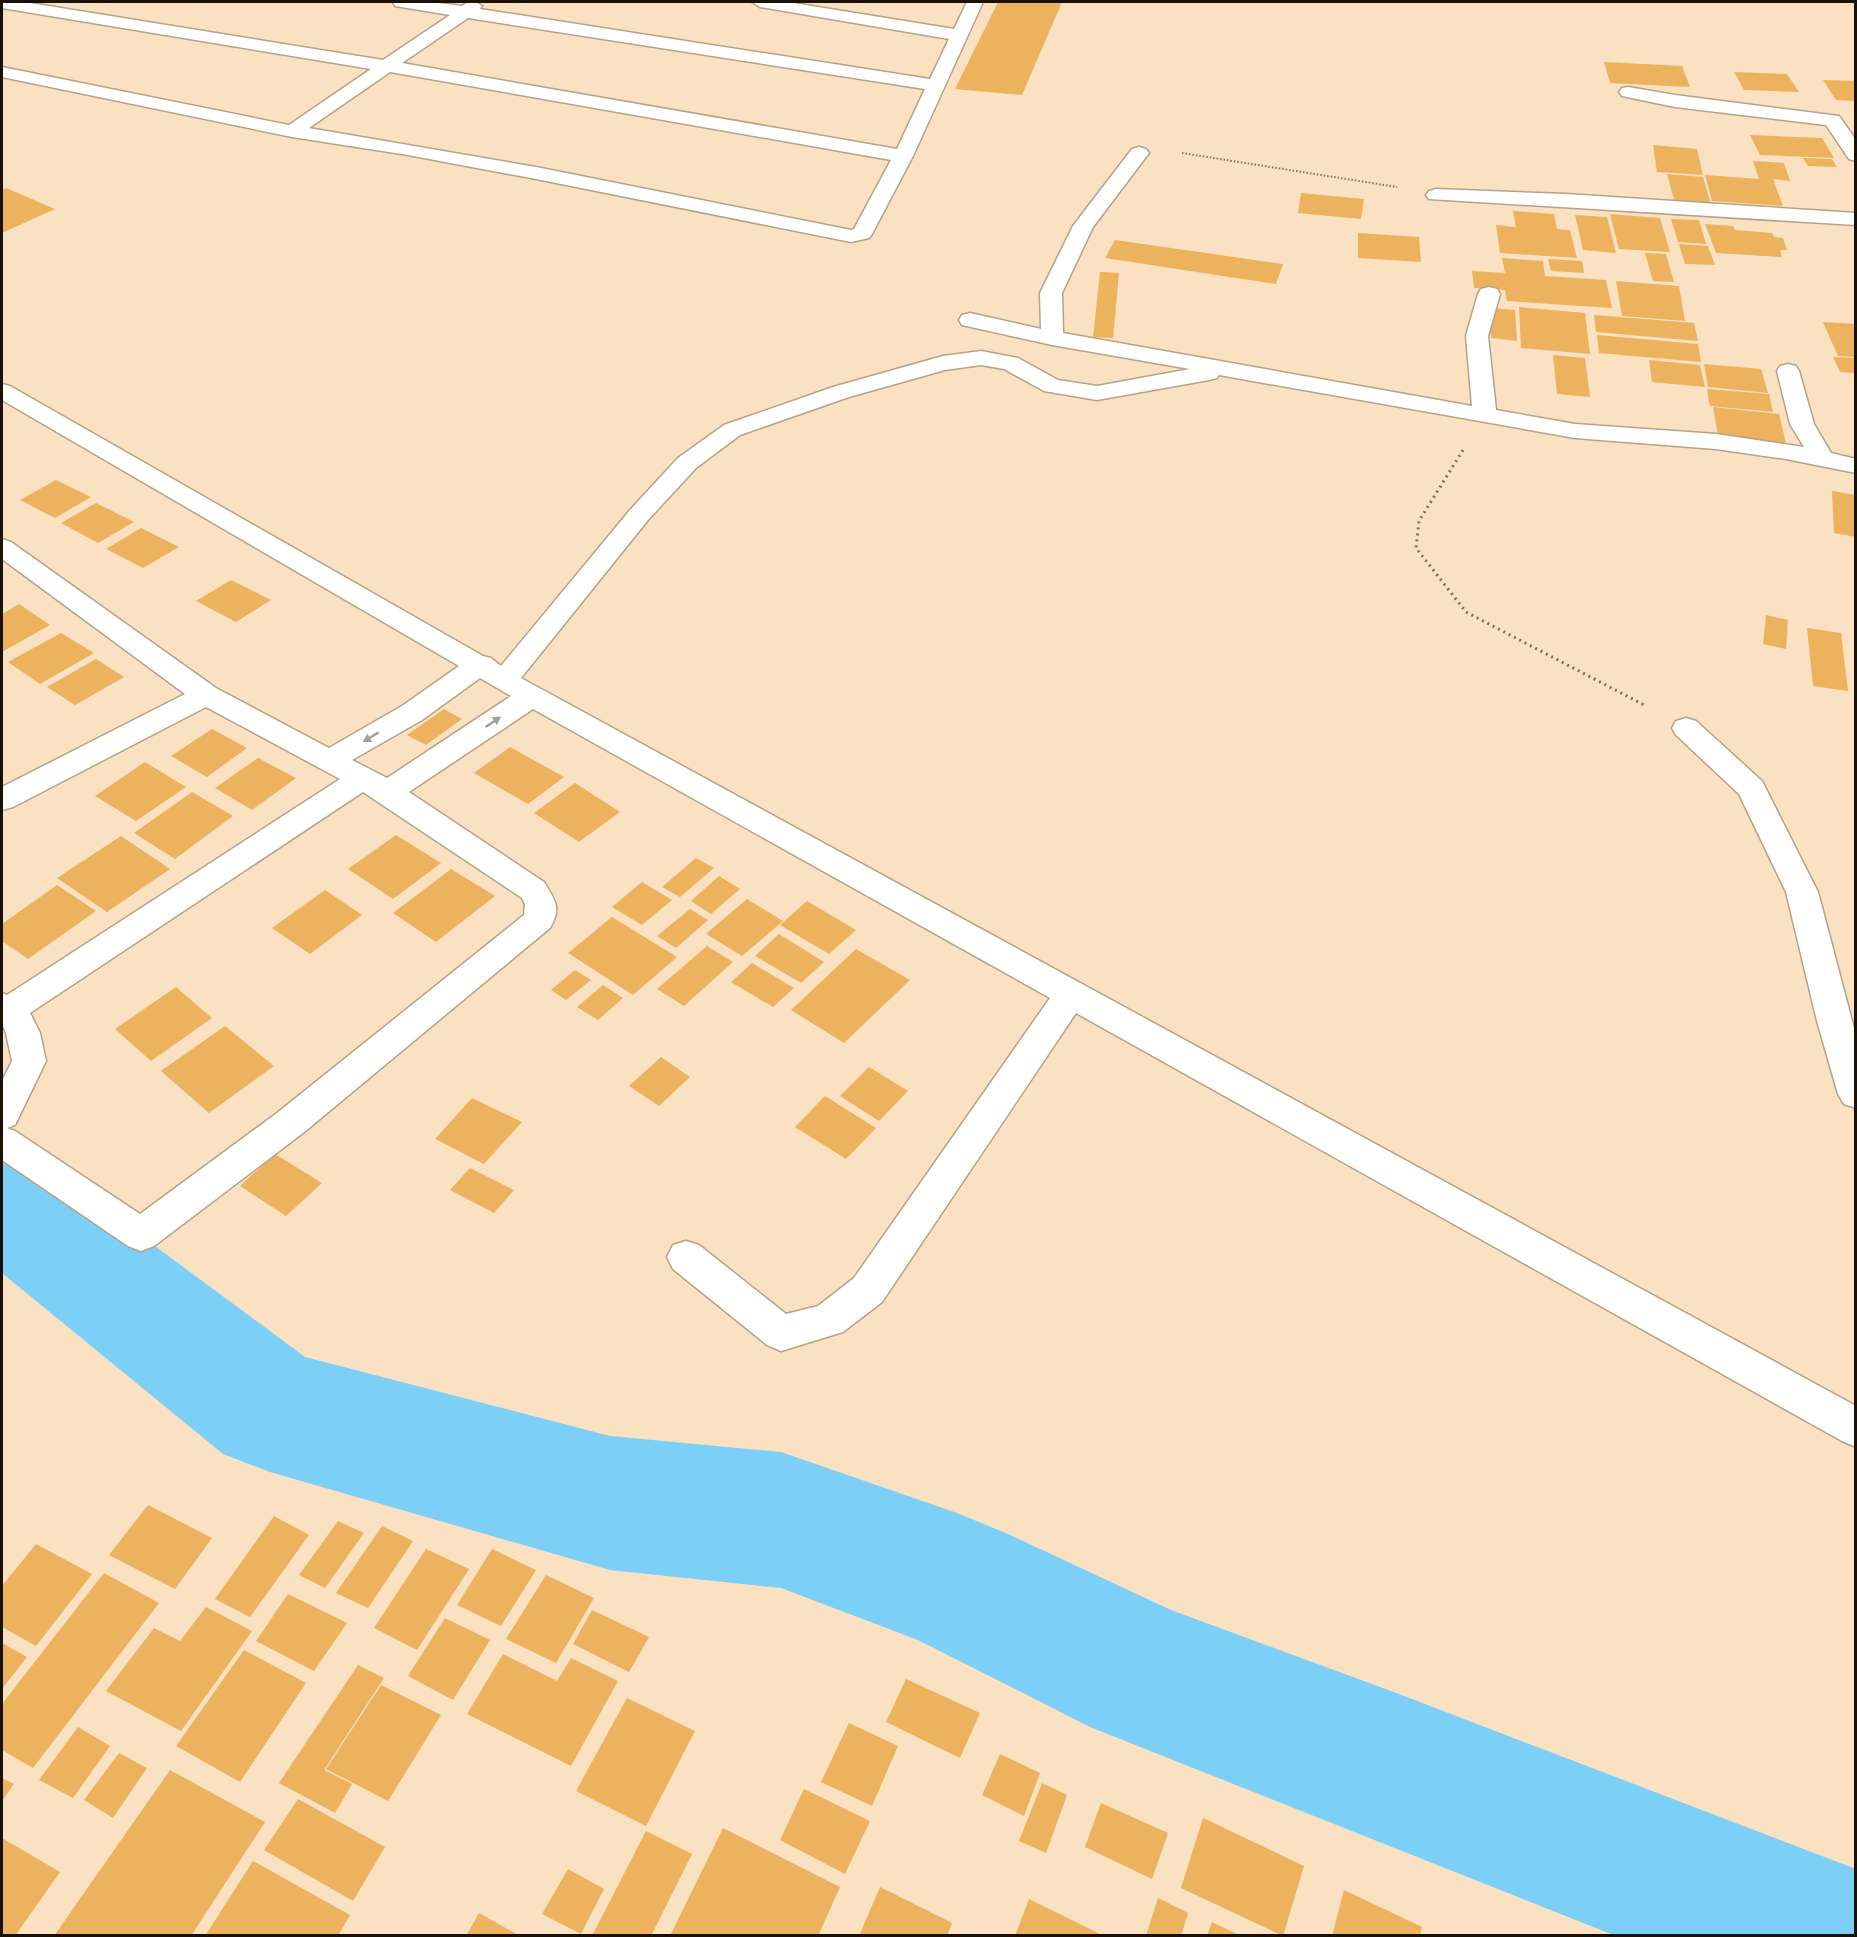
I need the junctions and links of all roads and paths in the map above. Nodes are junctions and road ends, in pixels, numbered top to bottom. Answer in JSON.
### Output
{"nodes":[{"id":1,"x":401,"y":2,"type":"edge"},
{"id":2,"x":760,"y":2,"type":"edge"},
{"id":3,"x":975,"y":2,"type":"edge"},
{"id":4,"x":2,"y":3,"type":"edge"},
{"id":5,"x":473,"y":7,"type":"edge"},
{"id":6,"x":958,"y":35,"type":"junction"},
{"id":7,"x":386,"y":66,"type":"junction"},
{"id":8,"x":2,"y":72,"type":"edge"},
{"id":9,"x":935,"y":85,"type":"junction"},
{"id":10,"x":1628,"y":92,"type":"dead end"},
{"id":11,"x":292,"y":131,"type":"junction"},
{"id":12,"x":1139,"y":153,"type":"joint"},
{"id":13,"x":1856,"y":155,"type":"edge"},
{"id":14,"x":903,"y":156,"type":"junction"},
{"id":15,"x":1436,"y":195,"type":"joint"},
{"id":16,"x":1856,"y":219,"type":"edge"},
{"id":17,"x":1489,"y":294,"type":"dead end"},
{"id":18,"x":970,"y":320,"type":"dead end"},
{"id":19,"x":1052,"y":338,"type":"junction"},
{"id":20,"x":1239,"y":370,"type":"junction"},
{"id":21,"x":1788,"y":371,"type":"dead end"},
{"id":22,"x":2,"y":391,"type":"edge"},
{"id":23,"x":1485,"y":415,"type":"junction"},
{"id":24,"x":1822,"y":458,"type":"junction"},
{"id":25,"x":1856,"y":466,"type":"edge"},
{"id":26,"x":2,"y":547,"type":"edge"},
{"id":27,"x":493,"y":671,"type":"junction"},
{"id":28,"x":206,"y":695,"type":"junction"},
{"id":29,"x":532,"y":696,"type":"junction"},
{"id":30,"x":1686,"y":728,"type":"joint"},
{"id":31,"x":330,"y":760,"type":"junction"},
{"id":32,"x":374,"y":785,"type":"junction"},
{"id":33,"x":2,"y":800,"type":"edge"},
{"id":34,"x":1072,"y":993,"type":"junction"},
{"id":35,"x":6,"y":1007,"type":"edge"},
{"id":36,"x":1856,"y":1094,"type":"edge"},
{"id":37,"x":2,"y":1114,"type":"edge"},
{"id":38,"x":2,"y":1141,"type":"edge"},
{"id":39,"x":686,"y":1257,"type":"dead end"},
{"id":40,"x":1856,"y":1428,"type":"edge"}],
"edges":[{"from":1,"to":5,"type":"street"},
{"from":2,"to":6,"type":"street"},
{"from":3,"to":6,"type":"street"},
{"from":4,"to":7,"type":"street"},
{"from":5,"to":7,"type":"street"},
{"from":5,"to":9,"type":"street"},
{"from":6,"to":9,"type":"street"},
{"from":7,"to":11,"type":"street"},
{"from":7,"to":14,"type":"street"},
{"from":8,"to":11,"type":"street"},
{"from":9,"to":14,"type":"street"},
{"from":10,"to":13,"type":"street"},
{"from":11,"to":14,"type":"street"},
{"from":12,"to":15,"type":"path"},
{"from":12,"to":19,"type":"street"},
{"from":15,"to":16,"type":"street"},
{"from":17,"to":23,"type":"street"},
{"from":18,"to":19,"type":"street"},
{"from":19,"to":20,"type":"street"},
{"from":20,"to":23,"type":"street"},
{"from":20,"to":27,"type":"street"},
{"from":21,"to":24,"type":"street"},
{"from":22,"to":27,"type":"street"},
{"from":23,"to":24,"type":"street"},
{"from":23,"to":30,"type":"path"},
{"from":24,"to":25,"type":"street"},
{"from":26,"to":28,"type":"street"},
{"from":27,"to":29,"type":"street"},
{"from":27,"to":31,"type":"street","one_way":true},
{"from":28,"to":31,"type":"street"},
{"from":28,"to":33,"type":"street"},
{"from":32,"to":29,"type":"street","one_way":true},
{"from":29,"to":34,"type":"street"},
{"from":30,"to":36,"type":"street"},
{"from":31,"to":32,"type":"street"},
{"from":32,"to":35,"type":"street"},
{"from":32,"to":38,"type":"street"},
{"from":34,"to":39,"type":"street"},
{"from":34,"to":40,"type":"street"},
{"from":35,"to":37,"type":"street"}]}
